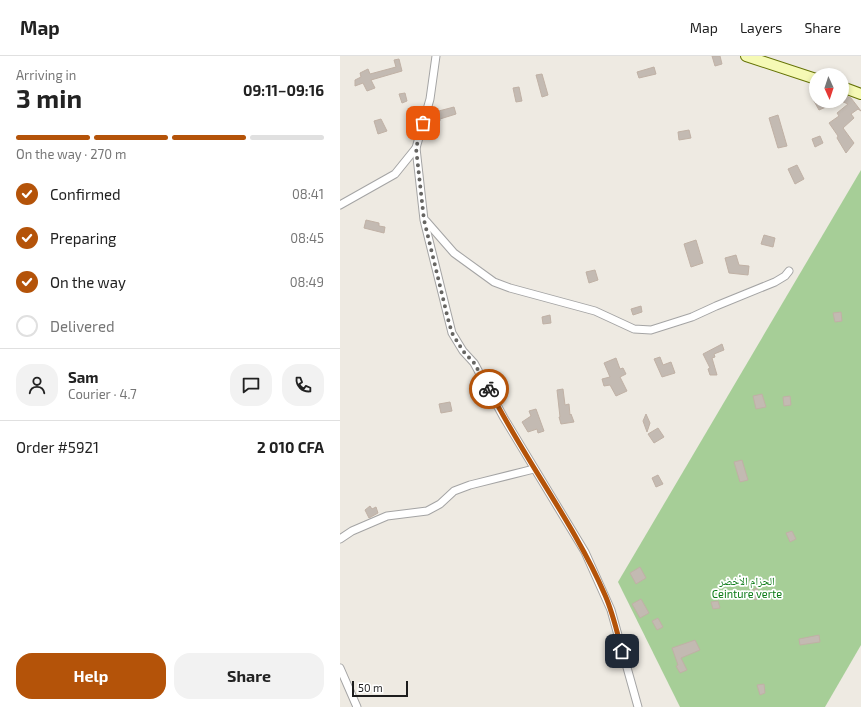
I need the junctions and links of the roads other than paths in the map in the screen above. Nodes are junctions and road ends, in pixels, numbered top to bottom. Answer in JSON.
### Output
{"nodes":[{"id":1,"x":436,"y":56,"type":"edge"},
{"id":2,"x":746,"y":56,"type":"edge"},
{"id":3,"x":809,"y":77,"type":"edge"},
{"id":4,"x":849,"y":90,"type":"edge"},
{"id":5,"x":861,"y":94,"type":"edge"},
{"id":6,"x":416,"y":148,"type":"junction"},
{"id":7,"x":340,"y":205,"type":"edge"},
{"id":8,"x":424,"y":220,"type":"junction"},
{"id":9,"x":789,"y":271,"type":"dead end"},
{"id":10,"x":534,"y":469,"type":"junction"},
{"id":11,"x":340,"y":539,"type":"edge"},
{"id":12,"x":340,"y":668,"type":"edge"},
{"id":13,"x":358,"y":707,"type":"edge"},
{"id":14,"x":638,"y":707,"type":"edge"}],
"edges":[{"from":1,"to":6,"type":"street"},
{"from":2,"to":3,"type":"street"},
{"from":4,"to":5,"type":"street"},
{"from":6,"to":7,"type":"street"},
{"from":6,"to":8,"type":"street"},
{"from":8,"to":9,"type":"street"},
{"from":8,"to":10,"type":"street"},
{"from":10,"to":11,"type":"street"},
{"from":10,"to":14,"type":"street"},
{"from":12,"to":13,"type":"street"}]}
